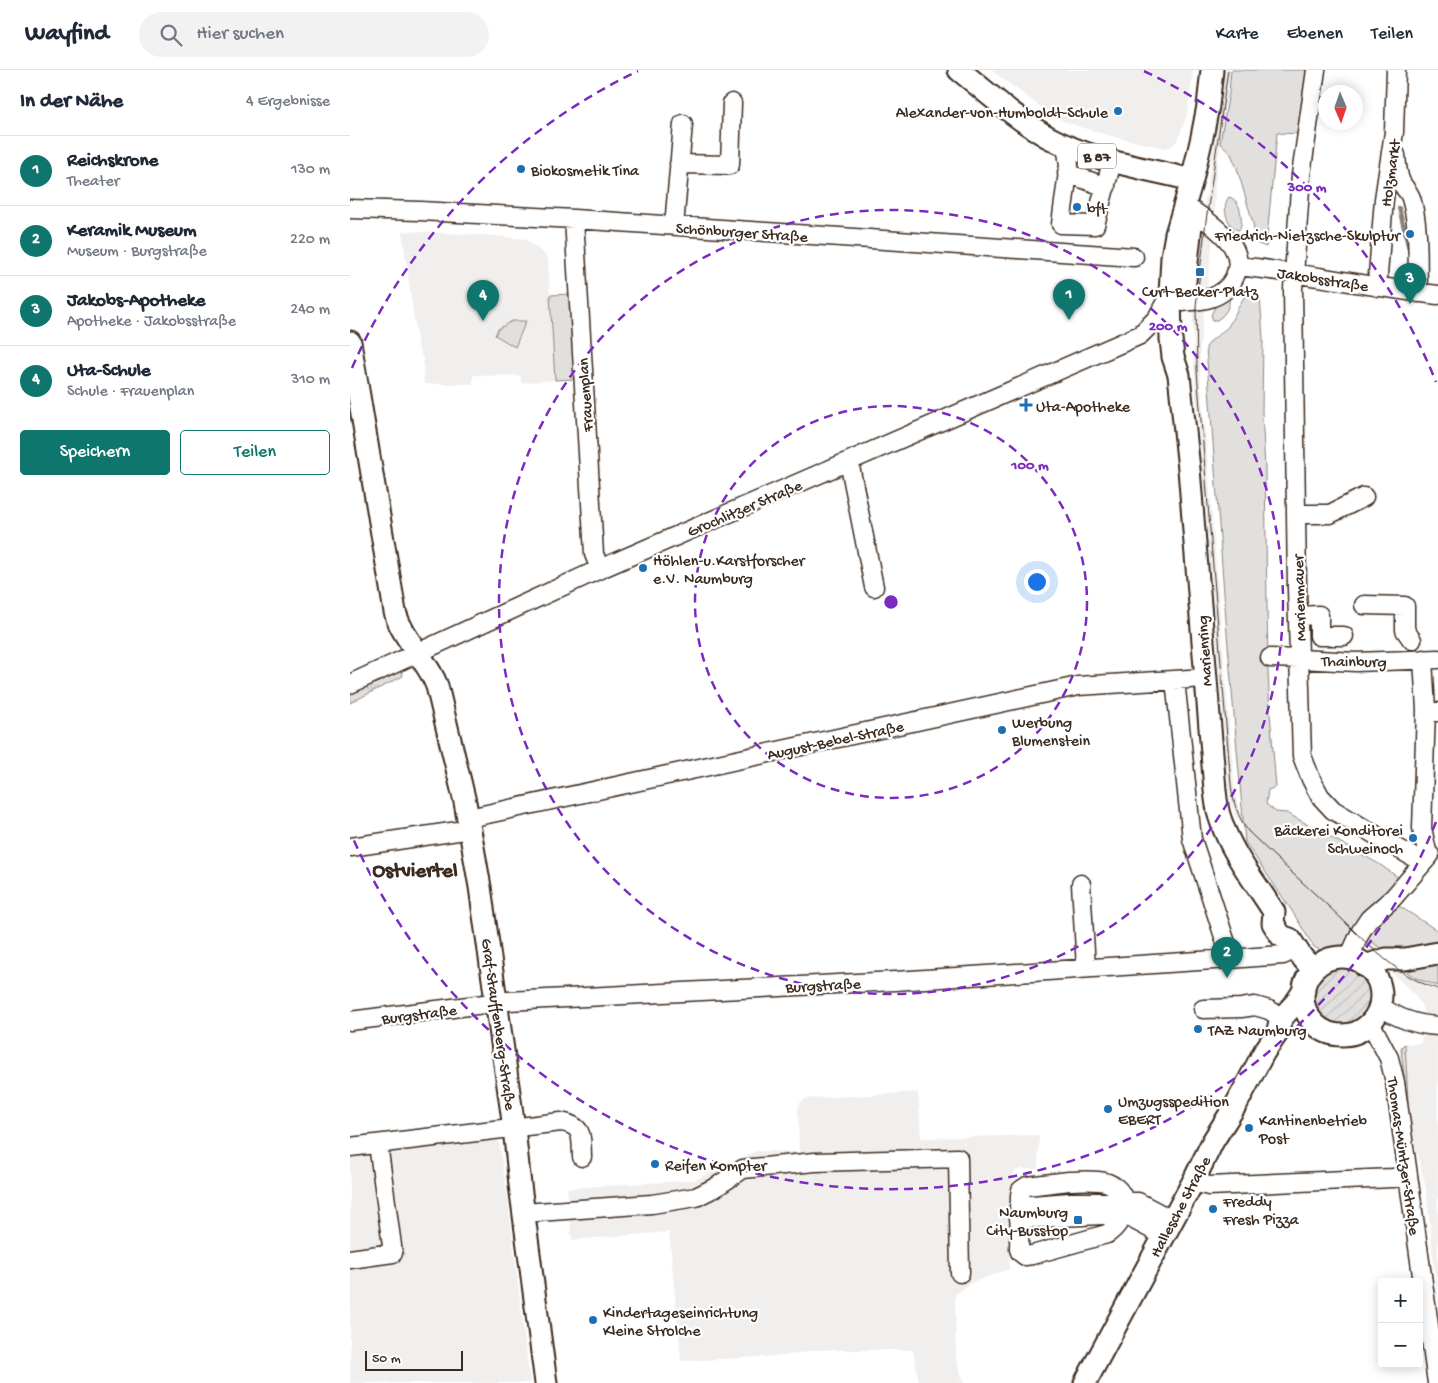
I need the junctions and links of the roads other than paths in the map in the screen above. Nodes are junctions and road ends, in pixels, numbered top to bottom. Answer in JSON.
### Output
{"nodes":[{"id":1,"x":959,"y":70,"type":"edge"},
{"id":2,"x":1212,"y":70,"type":"edge"},
{"id":3,"x":1316,"y":70,"type":"edge"},
{"id":4,"x":1396,"y":70,"type":"edge"},
{"id":5,"x":732,"y":103,"type":"dead end"},
{"id":6,"x":683,"y":124,"type":"dead end"},
{"id":7,"x":1394,"y":132,"type":"junction"},
{"id":8,"x":1066,"y":145,"type":"junction"},
{"id":9,"x":1112,"y":162,"type":"junction"},
{"id":10,"x":680,"y":164,"type":"junction"},
{"id":11,"x":1067,"y":178,"type":"junction"},
{"id":12,"x":1192,"y":180,"type":"junction"},
{"id":13,"x":1104,"y":192,"type":"junction"},
{"id":14,"x":350,"y":209,"type":"edge"},
{"id":15,"x":1193,"y":211,"type":"junction"},
{"id":16,"x":574,"y":219,"type":"junction"},
{"id":17,"x":674,"y":226,"type":"junction"},
{"id":18,"x":1134,"y":257,"type":"dead end"},
{"id":19,"x":1238,"y":266,"type":"junction"},
{"id":20,"x":1294,"y":272,"type":"junction"},
{"id":21,"x":1377,"y":287,"type":"junction"},
{"id":22,"x":1418,"y":293,"type":"junction"},
{"id":23,"x":1438,"y":295,"type":"edge"},
{"id":24,"x":1176,"y":298,"type":"junction"},
{"id":25,"x":1140,"y":335,"type":"junction"},
{"id":26,"x":350,"y":342,"type":"edge"},
{"id":27,"x":1172,"y":352,"type":"junction"},
{"id":28,"x":1179,"y":375,"type":"junction"},
{"id":29,"x":851,"y":471,"type":"dead end"},
{"id":30,"x":1364,"y":497,"type":"dead end"},
{"id":31,"x":1296,"y":514,"type":"junction"},
{"id":32,"x":600,"y":569,"type":"junction"},
{"id":33,"x":874,"y":587,"type":"dead end"},
{"id":34,"x":1364,"y":605,"type":"dead end"},
{"id":35,"x":1298,"y":616,"type":"junction"},
{"id":36,"x":1344,"y":636,"type":"dead end"},
{"id":37,"x":1423,"y":654,"type":"edge"},
{"id":38,"x":1270,"y":658,"type":"dead end"},
{"id":39,"x":1300,"y":659,"type":"junction"},
{"id":40,"x":424,"y":662,"type":"junction"},
{"id":41,"x":1205,"y":678,"type":"junction"},
{"id":42,"x":1174,"y":680,"type":"junction"},
{"id":43,"x":350,"y":684,"type":"edge"},
{"id":44,"x":1432,"y":711,"type":"edge"},
{"id":45,"x":470,"y":824,"type":"junction"},
{"id":46,"x":351,"y":847,"type":"edge"},
{"id":47,"x":1430,"y":855,"type":"edge"},
{"id":48,"x":1081,"y":884,"type":"dead end"},
{"id":49,"x":1293,"y":944,"type":"junction"},
{"id":50,"x":1438,"y":953,"type":"edge"},
{"id":51,"x":1229,"y":959,"type":"junction"},
{"id":52,"x":1405,"y":959,"type":"junction"},
{"id":53,"x":1357,"y":962,"type":"junction"},
{"id":54,"x":1086,"y":968,"type":"junction"},
{"id":55,"x":1313,"y":970,"type":"junction"},
{"id":56,"x":1304,"y":991,"type":"junction"},
{"id":57,"x":497,"y":1002,"type":"junction"},
{"id":58,"x":1376,"y":1005,"type":"junction"},
{"id":59,"x":1203,"y":1009,"type":"dead end"},
{"id":60,"x":350,"y":1021,"type":"edge"},
{"id":61,"x":1314,"y":1023,"type":"junction"},
{"id":62,"x":1280,"y":1025,"type":"junction"},
{"id":63,"x":1432,"y":1025,"type":"edge"},
{"id":64,"x":514,"y":1128,"type":"junction"},
{"id":65,"x":378,"y":1144,"type":"junction"},
{"id":66,"x":350,"y":1147,"type":"edge"},
{"id":67,"x":582,"y":1157,"type":"dead end"},
{"id":68,"x":1408,"y":1176,"type":"junction"},
{"id":69,"x":1193,"y":1182,"type":"junction"},
{"id":70,"x":1124,"y":1208,"type":"junction"},
{"id":71,"x":523,"y":1213,"type":"junction"},
{"id":72,"x":1168,"y":1228,"type":"junction"},
{"id":73,"x":350,"y":1259,"type":"edge"},
{"id":74,"x":960,"y":1273,"type":"dead end"},
{"id":75,"x":546,"y":1383,"type":"edge"},
{"id":76,"x":1085,"y":1383,"type":"edge"},
{"id":77,"x":1437,"y":1383,"type":"edge"}],
"edges":[{"from":1,"to":8,"type":"main road","number":"B 87"},
{"from":2,"to":12,"type":"main road"},
{"from":3,"to":20,"type":"street","name":"Marienmauer"},
{"from":4,"to":7,"type":"street"},
{"from":5,"to":10,"type":"street"},
{"from":6,"to":10,"type":"street"},
{"from":7,"to":21,"type":"street","name":"Holzmarkt"},
{"from":7,"to":22,"type":"street","name":"Holzmarkt"},
{"from":8,"to":9,"type":"main road","number":"B 87"},
{"from":8,"to":11,"type":"street"},
{"from":9,"to":12,"type":"main road","number":"B 87"},
{"from":9,"to":13,"type":"street"},
{"from":10,"to":17,"type":"street"},
{"from":11,"to":13,"type":"street"},
{"from":11,"to":13,"type":"street"},
{"from":12,"to":15,"type":"main road"},
{"from":12,"to":24,"type":"main road"},
{"from":14,"to":16,"type":"street","name":"Schönburger Straße"},
{"from":15,"to":19,"type":"street"},
{"from":15,"to":24,"type":"main road"},
{"from":16,"to":17,"type":"street","name":"Schönburger Straße"},
{"from":16,"to":32,"type":"street","name":"Frauenplan"},
{"from":17,"to":18,"type":"street","name":"Schönburger Straße"},
{"from":19,"to":20,"type":"street","name":"Jakobsstraße"},
{"from":19,"to":24,"type":"street"},
{"from":20,"to":21,"type":"street","name":"Jakobsstraße"},
{"from":20,"to":31,"type":"street","name":"Marienmauer"},
{"from":21,"to":22,"type":"street","name":"Jakobsstraße"},
{"from":22,"to":23,"type":"street","name":"Jakobsstraße"},
{"from":24,"to":25,"type":"street","name":"Grochlitzer Straße"},
{"from":24,"to":27,"type":"main road"},
{"from":24,"to":28,"type":"main road"},
{"from":25,"to":27,"type":"street"},
{"from":25,"to":32,"type":"street","name":"Grochlitzer Straße"},
{"from":26,"to":40,"type":"main road","name":"Graf-Stauffenberg-Straße"},
{"from":27,"to":28,"type":"main road"},
{"from":28,"to":41,"type":"main road","name":"Marienring"},
{"from":29,"to":33,"type":"street"},
{"from":30,"to":31,"type":"street"},
{"from":31,"to":35,"type":"street","name":"Marienmauer"},
{"from":32,"to":40,"type":"street","name":"Grochlitzer Straße"},
{"from":34,"to":37,"type":"street"},
{"from":35,"to":36,"type":"street"},
{"from":35,"to":39,"type":"street","name":"Marienmauer"},
{"from":37,"to":39,"type":"street","name":"Thainburg"},
{"from":37,"to":44,"type":"street"},
{"from":38,"to":39,"type":"street","name":"Thainburg"},
{"from":39,"to":47,"type":"street","name":"Marienmauer"},
{"from":40,"to":43,"type":"street","name":"Grochlitzer Straße"},
{"from":40,"to":45,"type":"main road","name":"Graf-Stauffenberg-Straße"},
{"from":41,"to":42,"type":"street","name":"August-Bebel-Straße"},
{"from":41,"to":49,"type":"main road","name":"Marienring"},
{"from":42,"to":45,"type":"street","name":"August-Bebel-Straße"},
{"from":42,"to":51,"type":"street","name":"Marienring"},
{"from":44,"to":47,"type":"street"},
{"from":45,"to":46,"type":"street","name":"August-Bebel-Straße"},
{"from":45,"to":57,"type":"main road","name":"Graf-Stauffenberg-Straße"},
{"from":47,"to":53,"type":"street"},
{"from":48,"to":54,"type":"street"},
{"from":49,"to":51,"type":"street","name":"Burgstraße"},
{"from":49,"to":55,"type":"main road","name":"Marienring"},
{"from":50,"to":52,"type":"main road"},
{"from":51,"to":54,"type":"street","name":"Burgstraße"},
{"from":52,"to":53,"type":"main road"},
{"from":52,"to":58,"type":"main road"},
{"from":53,"to":55,"type":"main road"},
{"from":53,"to":58,"type":"main road"},
{"from":54,"to":57,"type":"street","name":"Burgstraße"},
{"from":55,"to":56,"type":"main road"},
{"from":56,"to":61,"type":"main road"},
{"from":56,"to":62,"type":"main road","name":"Hallesche Straße"},
{"from":57,"to":60,"type":"street","name":"Burgstraße"},
{"from":57,"to":64,"type":"main road","name":"Graf-Stauffenberg-Straße"},
{"from":58,"to":61,"type":"main road"},
{"from":58,"to":63,"type":"street"},
{"from":58,"to":68,"type":"street","name":"Thomas-Müntzer-Straße"},
{"from":59,"to":62,"type":"street"},
{"from":61,"to":62,"type":"main road"},
{"from":62,"to":69,"type":"main road","name":"Hallesche Straße"},
{"from":64,"to":65,"type":"street"},
{"from":64,"to":67,"type":"street"},
{"from":64,"to":71,"type":"main road","name":"Graf-Stauffenberg-Straße"},
{"from":65,"to":66,"type":"street"},
{"from":65,"to":73,"type":"street"},
{"from":68,"to":69,"type":"street"},
{"from":68,"to":77,"type":"street","name":"Thomas-Müntzer-Straße"},
{"from":69,"to":72,"type":"main road","name":"Hallesche Straße"},
{"from":70,"to":70,"type":"street"},
{"from":70,"to":72,"type":"street"},
{"from":71,"to":74,"type":"street"},
{"from":71,"to":75,"type":"main road","name":"Graf-Stauffenberg-Straße"},
{"from":72,"to":76,"type":"main road","name":"Hallesche Straße"}]}
